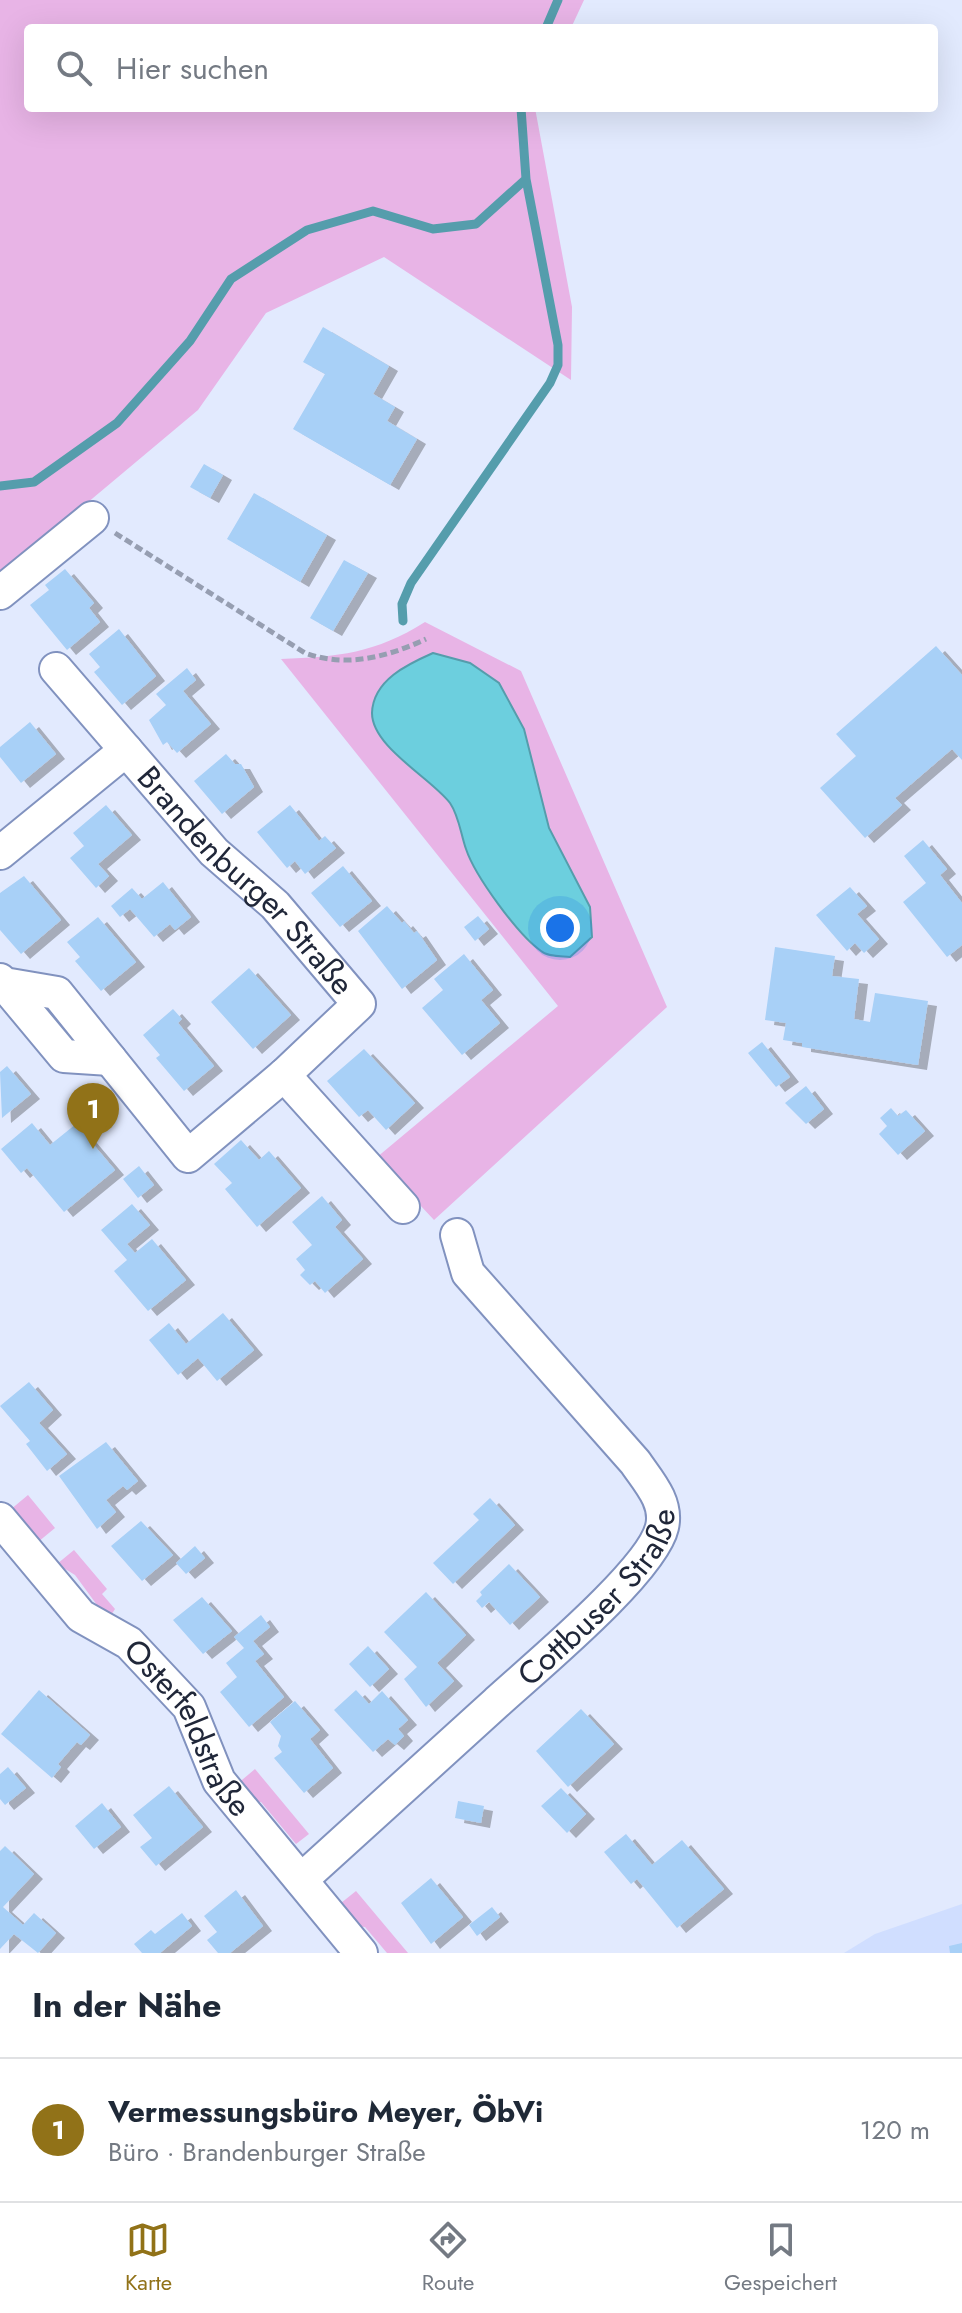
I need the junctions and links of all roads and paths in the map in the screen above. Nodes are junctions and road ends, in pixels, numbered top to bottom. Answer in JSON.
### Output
{"nodes":[{"id":1,"x":92,"y":518,"type":"joint"},
{"id":2,"x":0,"y":593,"type":"edge"},
{"id":3,"x":426,"y":639,"type":"dead end"},
{"id":4,"x":56,"y":669,"type":"dead end"},
{"id":5,"x":126,"y":750,"type":"junction"},
{"id":6,"x":0,"y":853,"type":"edge"},
{"id":7,"x":2,"y":982,"type":"edge"},
{"id":8,"x":284,"y":1075,"type":"junction"},
{"id":9,"x":403,"y":1207,"type":"dead end"},
{"id":10,"x":457,"y":1235,"type":"dead end"},
{"id":11,"x":0,"y":1519,"type":"edge"},
{"id":12,"x":301,"y":1880,"type":"junction"},
{"id":13,"x":361,"y":1953,"type":"edge"}],
"edges":[{"from":1,"to":2,"type":"street"},
{"from":1,"to":3,"type":"path"},
{"from":4,"to":5,"type":"street","name":"Brandenburger Straße"},
{"from":5,"to":6,"type":"street","name":"Brandenburger Straße"},
{"from":5,"to":8,"type":"street","name":"Brandenburger Straße"},
{"from":7,"to":8,"type":"street","name":"Brandenburger Straße"},
{"from":8,"to":9,"type":"street"},
{"from":10,"to":12,"type":"street","name":"Cottbuser Straße"},
{"from":11,"to":12,"type":"street","name":"Osterfeldstraße"},
{"from":12,"to":13,"type":"street","name":"Osterfeldstraße"}]}
